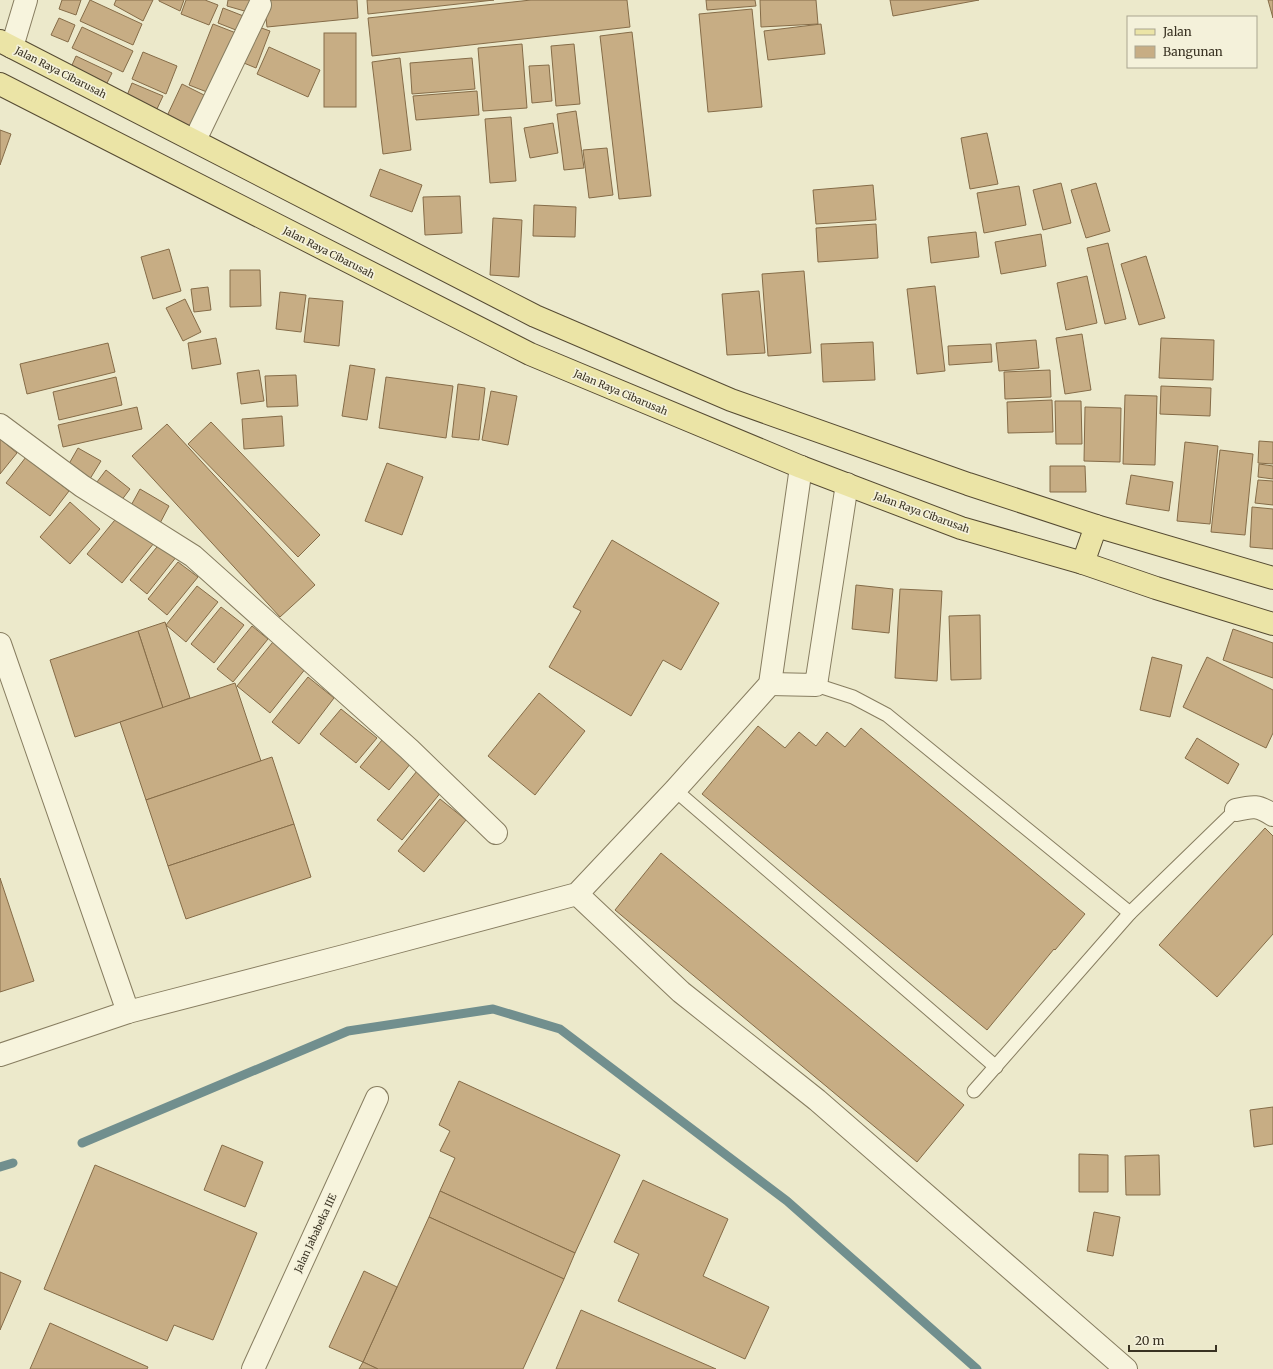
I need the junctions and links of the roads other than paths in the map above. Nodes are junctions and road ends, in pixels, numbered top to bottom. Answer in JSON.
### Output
{"nodes":[{"id":1,"x":26,"y":0,"type":"edge"},
{"id":2,"x":260,"y":5,"type":"dead end"},
{"id":3,"x":6,"y":44,"type":"edge"},
{"id":4,"x":0,"y":84,"type":"edge"},
{"id":5,"x":195,"y":140,"type":"junction"},
{"id":6,"x":0,"y":425,"type":"edge"},
{"id":7,"x":801,"y":468,"type":"junction"},
{"id":8,"x":847,"y":484,"type":"junction"},
{"id":9,"x":1096,"y":526,"type":"junction"},
{"id":10,"x":1083,"y":563,"type":"junction"},
{"id":11,"x":1273,"y":578,"type":"edge"},
{"id":12,"x":1273,"y":624,"type":"edge"},
{"id":13,"x":0,"y":644,"type":"edge"},
{"id":14,"x":770,"y":684,"type":"junction"},
{"id":15,"x":816,"y":684,"type":"junction"},
{"id":16,"x":675,"y":790,"type":"junction"},
{"id":17,"x":1236,"y":810,"type":"joint"},
{"id":18,"x":1273,"y":815,"type":"edge"},
{"id":19,"x":496,"y":833,"type":"dead end"},
{"id":20,"x":578,"y":894,"type":"junction"},
{"id":21,"x":1130,"y":914,"type":"junction"},
{"id":22,"x":128,"y":1012,"type":"junction"},
{"id":23,"x":0,"y":1055,"type":"edge"},
{"id":24,"x":996,"y":1067,"type":"junction"},
{"id":25,"x":974,"y":1091,"type":"dead end"},
{"id":26,"x":377,"y":1098,"type":"dead end"},
{"id":27,"x":253,"y":1369,"type":"edge"},
{"id":28,"x":1126,"y":1369,"type":"edge"}],
"edges":[{"from":1,"to":3,"type":"street"},
{"from":2,"to":5,"type":"street"},
{"from":3,"to":5,"type":"main road","name":"Jalan Raya Cibarusah"},
{"from":4,"to":7,"type":"main road","name":"Jalan Raya Cibarusah"},
{"from":5,"to":9,"type":"main road","name":"Jalan Raya Cibarusah"},
{"from":6,"to":19,"type":"street"},
{"from":7,"to":8,"type":"main road","name":"Jalan Raya Cibarusah"},
{"from":7,"to":14,"type":"street"},
{"from":8,"to":10,"type":"main road","name":"Jalan Raya Cibarusah"},
{"from":8,"to":15,"type":"street"},
{"from":9,"to":10,"type":"main road"},
{"from":9,"to":11,"type":"main road","name":"Jalan Raya Cibarusah"},
{"from":10,"to":12,"type":"main road","name":"Jalan Raya Cibarusah"},
{"from":13,"to":22,"type":"street"},
{"from":14,"to":15,"type":"street"},
{"from":14,"to":16,"type":"street"},
{"from":15,"to":21,"type":"lane"},
{"from":16,"to":20,"type":"street"},
{"from":16,"to":24,"type":"lane"},
{"from":17,"to":18,"type":"street"},
{"from":17,"to":21,"type":"lane"},
{"from":20,"to":22,"type":"street"},
{"from":20,"to":28,"type":"street"},
{"from":21,"to":24,"type":"lane"},
{"from":22,"to":23,"type":"street"},
{"from":24,"to":25,"type":"lane"},
{"from":26,"to":27,"type":"street","name":"Jalan Jababeka IIE"}]}
